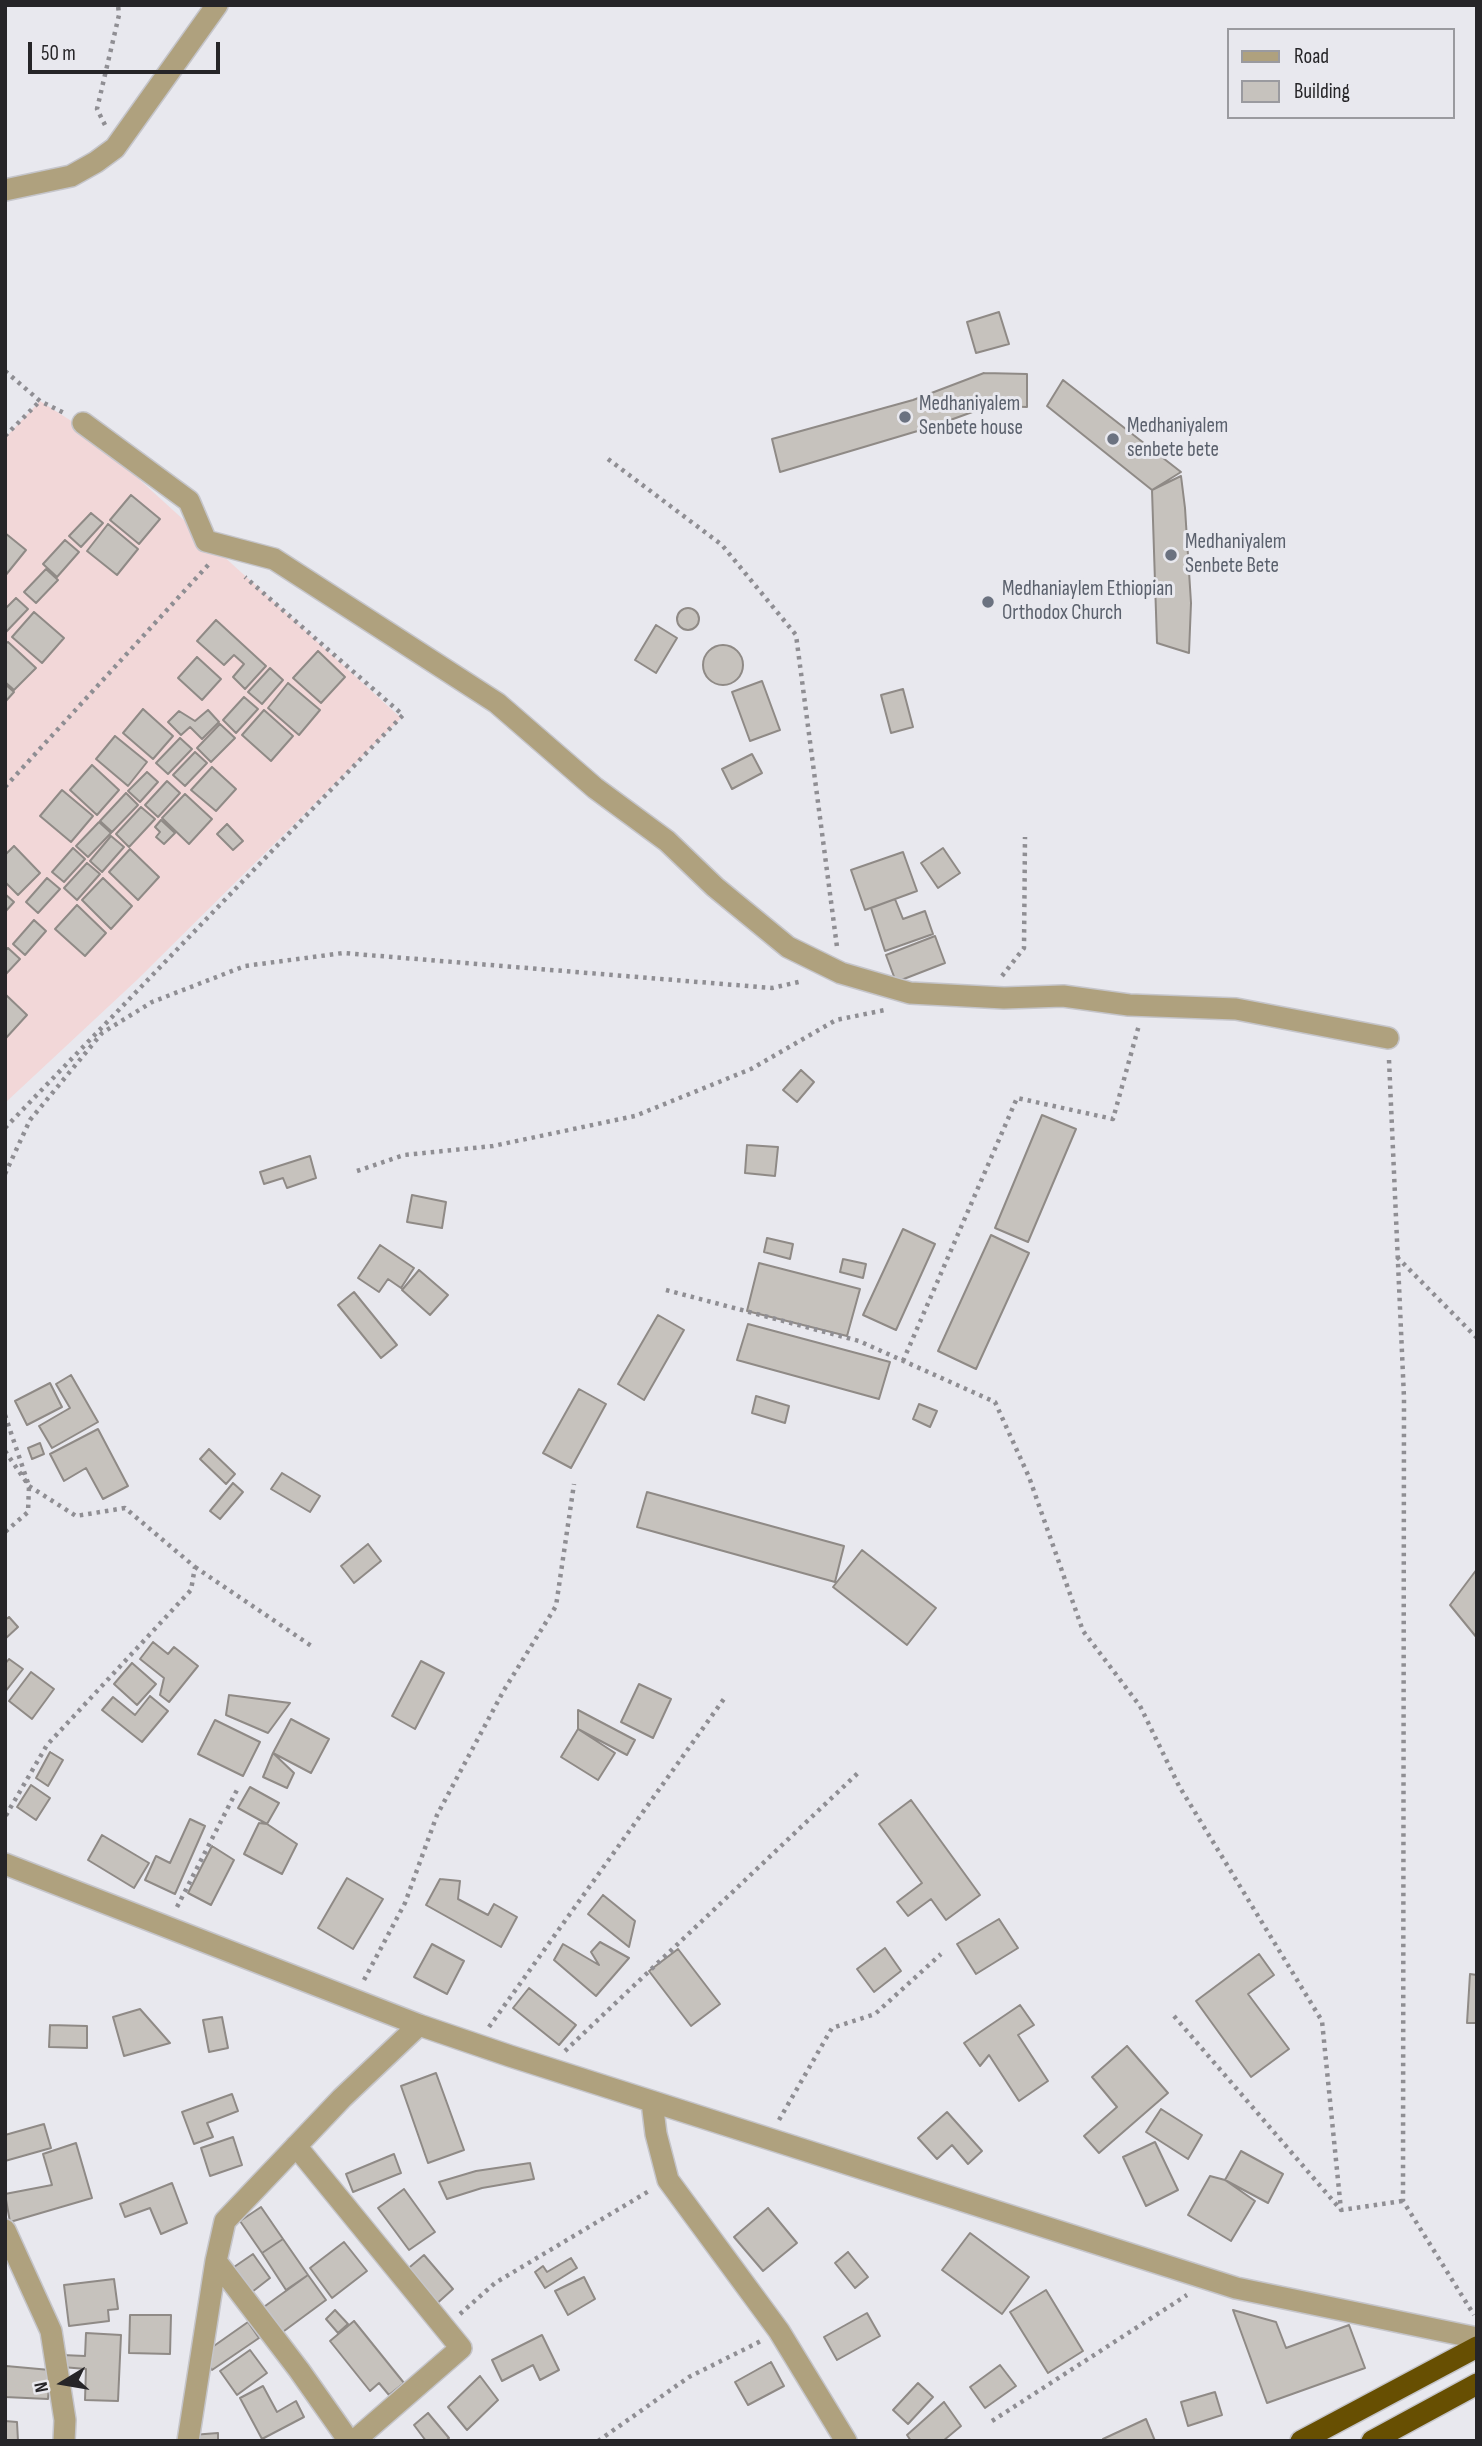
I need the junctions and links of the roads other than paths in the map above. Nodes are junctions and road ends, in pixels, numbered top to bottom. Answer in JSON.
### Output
{"nodes":[{"id":1,"x":217,"y":5,"type":"edge"},
{"id":2,"x":5,"y":190,"type":"edge"},
{"id":3,"x":83,"y":423,"type":"road end"},
{"id":4,"x":1388,"y":1038,"type":"road end"},
{"id":5,"x":5,"y":1864,"type":"edge"},
{"id":6,"x":419,"y":2025,"type":"junction"},
{"id":7,"x":652,"y":2102,"type":"junction"},
{"id":8,"x":296,"y":2146,"type":"junction"},
{"id":9,"x":5,"y":2230,"type":"edge"},
{"id":10,"x":216,"y":2261,"type":"junction"},
{"id":11,"x":1477,"y":2338,"type":"edge"},
{"id":12,"x":1477,"y":2347,"type":"edge"},
{"id":13,"x":1477,"y":2384,"type":"edge"},
{"id":14,"x":65,"y":2441,"type":"edge"},
{"id":15,"x":188,"y":2441,"type":"edge"},
{"id":16,"x":351,"y":2441,"type":"edge"},
{"id":17,"x":846,"y":2441,"type":"edge"},
{"id":18,"x":1301,"y":2441,"type":"edge"},
{"id":19,"x":1372,"y":2441,"type":"edge"}],
"edges":[{"from":1,"to":2,"type":"street"},
{"from":3,"to":4,"type":"street"},
{"from":5,"to":6,"type":"street"},
{"from":6,"to":7,"type":"street"},
{"from":6,"to":8,"type":"street"},
{"from":7,"to":11,"type":"street"},
{"from":7,"to":17,"type":"street"},
{"from":8,"to":10,"type":"street"},
{"from":8,"to":16,"type":"street"},
{"from":9,"to":14,"type":"street"},
{"from":10,"to":15,"type":"street"},
{"from":10,"to":16,"type":"street"},
{"from":12,"to":18,"type":"highway"},
{"from":13,"to":19,"type":"highway"}]}
